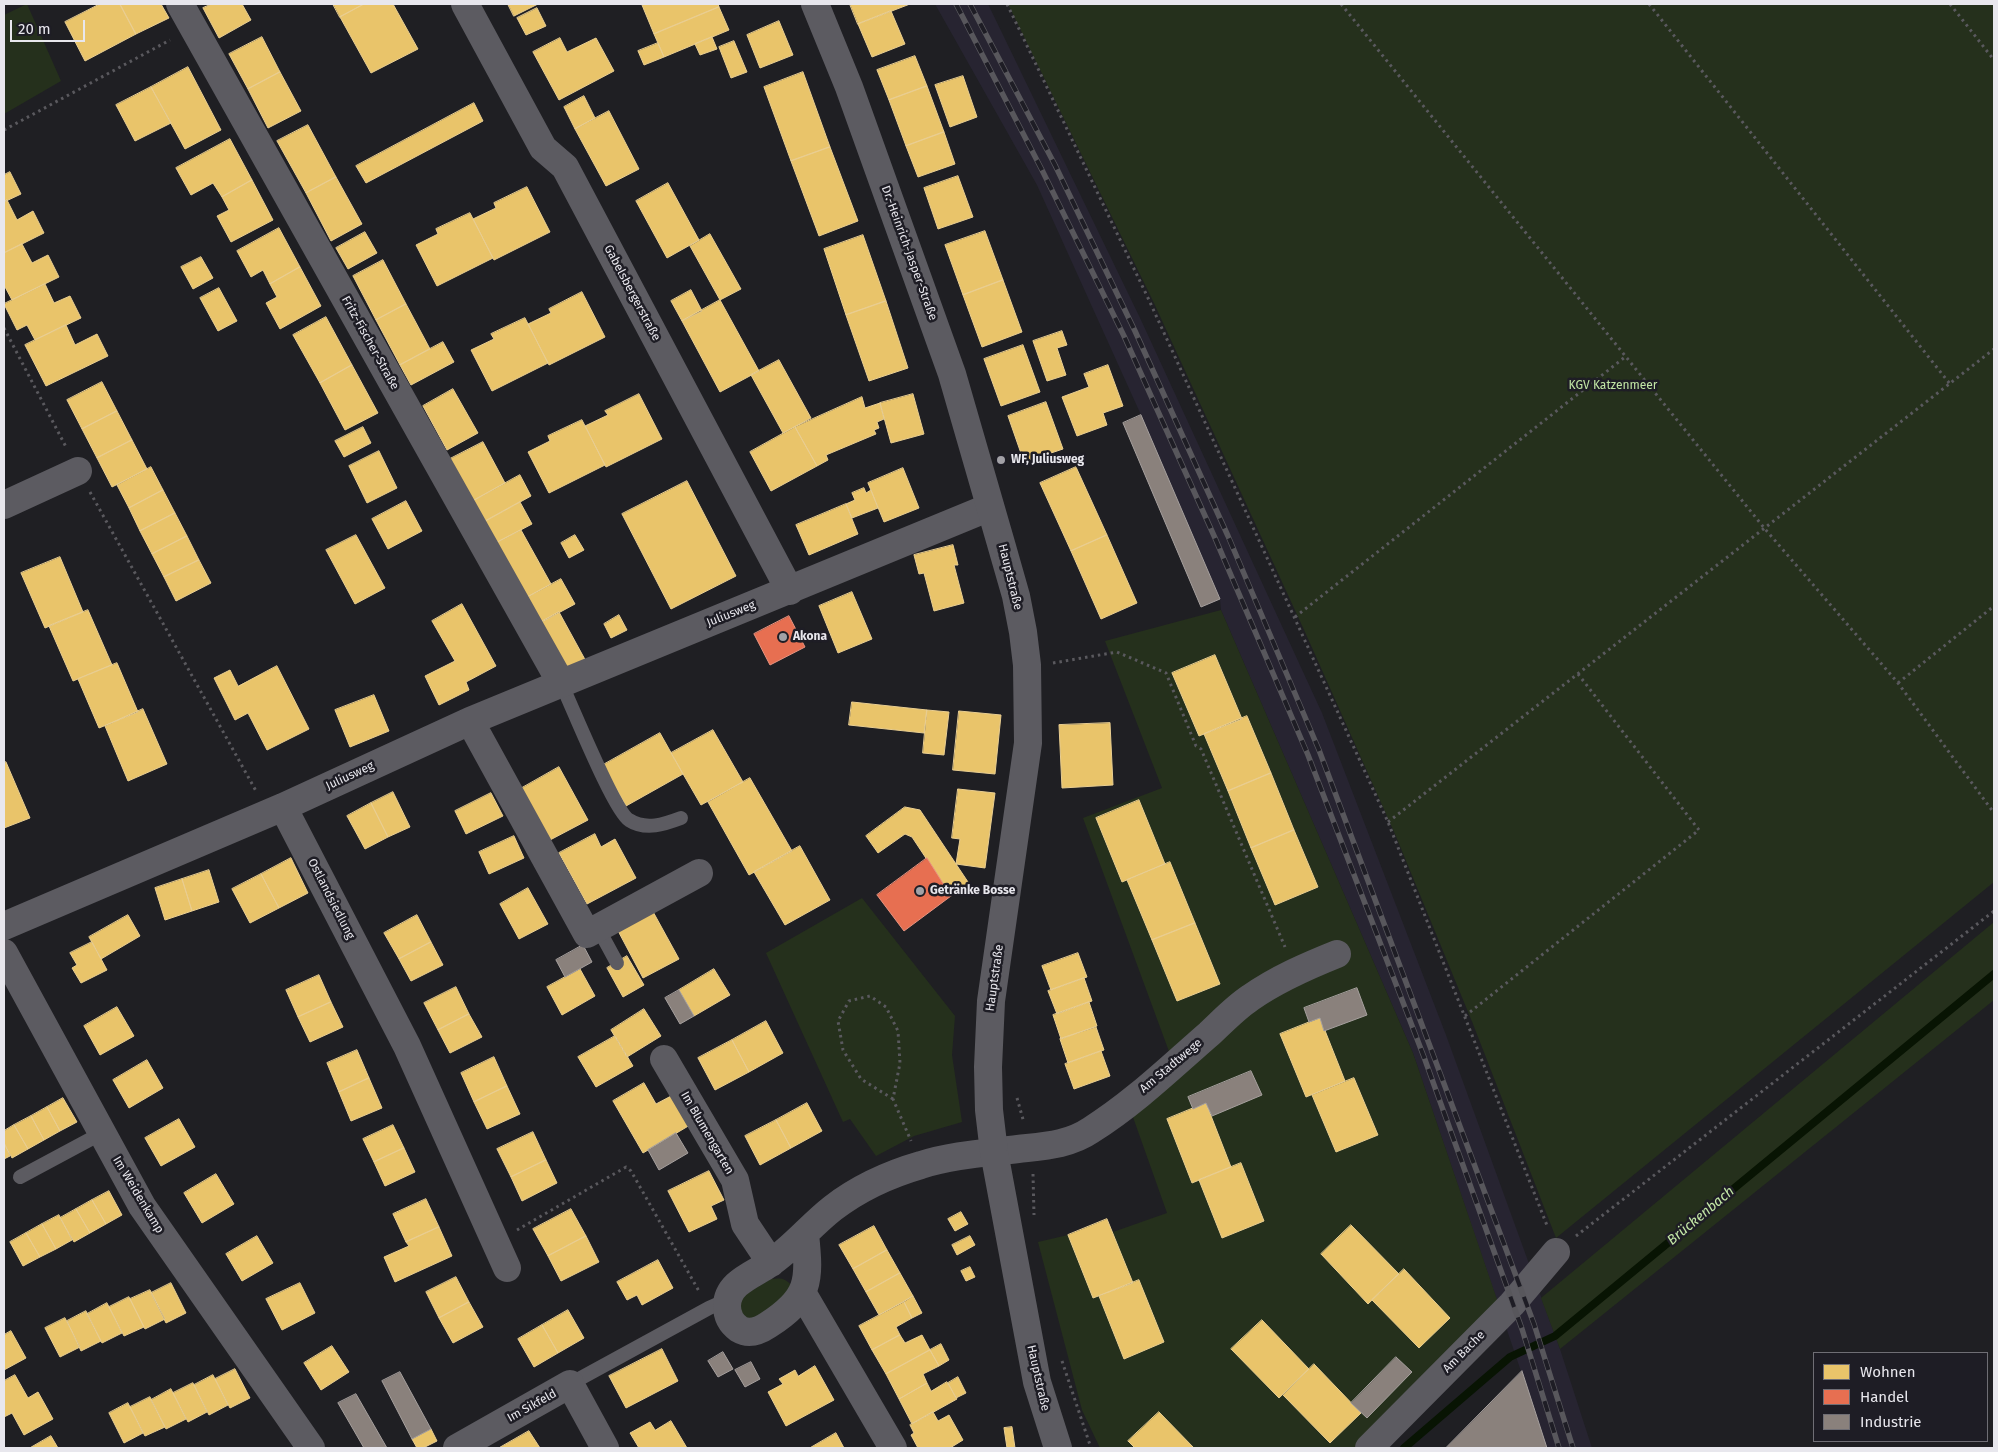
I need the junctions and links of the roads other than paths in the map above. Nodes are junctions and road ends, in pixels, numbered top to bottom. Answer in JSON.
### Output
{"nodes":[{"id":1,"x":180,"y":4,"type":"edge"},
{"id":2,"x":465,"y":4,"type":"edge"},
{"id":3,"x":815,"y":4,"type":"edge"},
{"id":4,"x":78,"y":471,"type":"road end"},
{"id":5,"x":4,"y":505,"type":"edge"},
{"id":6,"x":990,"y":506,"type":"junction"},
{"id":7,"x":790,"y":590,"type":"junction"},
{"id":8,"x":561,"y":683,"type":"junction"},
{"id":9,"x":470,"y":721,"type":"junction"},
{"id":10,"x":276,"y":810,"type":"junction"},
{"id":11,"x":681,"y":818,"type":"dead end"},
{"id":12,"x":699,"y":873,"type":"dead end"},
{"id":13,"x":4,"y":926,"type":"edge"},
{"id":14,"x":598,"y":928,"type":"junction"},
{"id":15,"x":4,"y":953,"type":"edge"},
{"id":16,"x":1338,"y":954,"type":"dead end"},
{"id":17,"x":616,"y":962,"type":"dead end"},
{"id":18,"x":664,"y":1059,"type":"dead end"},
{"id":19,"x":102,"y":1134,"type":"junction"},
{"id":20,"x":994,"y":1152,"type":"junction"},
{"id":21,"x":20,"y":1177,"type":"dead end"},
{"id":22,"x":805,"y":1234,"type":"junction"},
{"id":23,"x":1556,"y":1252,"type":"road end"},
{"id":24,"x":771,"y":1263,"type":"junction"},
{"id":25,"x":507,"y":1268,"type":"dead end"},
{"id":26,"x":803,"y":1294,"type":"junction"},
{"id":27,"x":718,"y":1304,"type":"junction"},
{"id":28,"x":570,"y":1384,"type":"junction"},
{"id":29,"x":311,"y":1448,"type":"edge"},
{"id":30,"x":457,"y":1448,"type":"edge"},
{"id":31,"x":605,"y":1448,"type":"edge"},
{"id":32,"x":893,"y":1448,"type":"edge"},
{"id":33,"x":1058,"y":1448,"type":"edge"},
{"id":34,"x":1369,"y":1448,"type":"edge"}],
"edges":[{"from":1,"to":8,"type":"street","name":"Fritz-Fischer-Straße"},
{"from":2,"to":7,"type":"street","name":"Gabelsbergerstraße"},
{"from":3,"to":6,"type":"street","name":"Dr.-Heinrich-Jasper-Straße"},
{"from":4,"to":5,"type":"street"},
{"from":6,"to":7,"type":"street","name":"Juliusweg"},
{"from":6,"to":20,"type":"street","name":"Hauptstraße"},
{"from":7,"to":8,"type":"street","name":"Juliusweg"},
{"from":8,"to":9,"type":"street","name":"Juliusweg"},
{"from":8,"to":11,"type":"lane"},
{"from":9,"to":10,"type":"street","name":"Juliusweg"},
{"from":9,"to":14,"type":"street"},
{"from":10,"to":13,"type":"street"},
{"from":10,"to":25,"type":"street","name":"Ostlandsiedlung"},
{"from":12,"to":14,"type":"street"},
{"from":14,"to":17,"type":"lane"},
{"from":15,"to":19,"type":"street","name":"Im Weidenkamp"},
{"from":16,"to":20,"type":"street","name":"Am Stadtwege"},
{"from":18,"to":24,"type":"street","name":"Im Blumengarten"},
{"from":19,"to":21,"type":"lane"},
{"from":19,"to":29,"type":"street","name":"Im Weidenkamp"},
{"from":20,"to":22,"type":"street"},
{"from":20,"to":33,"type":"street","name":"Hauptstraße"},
{"from":22,"to":24,"type":"street"},
{"from":22,"to":26,"type":"street"},
{"from":23,"to":34,"type":"street","name":"Am Bache"},
{"from":24,"to":27,"type":"street"},
{"from":26,"to":27,"type":"street"},
{"from":26,"to":32,"type":"street"},
{"from":27,"to":28,"type":"lane"},
{"from":28,"to":30,"type":"street","name":"Im Sikfeld"},
{"from":28,"to":31,"type":"street","name":"Im Sikfeld"}]}
